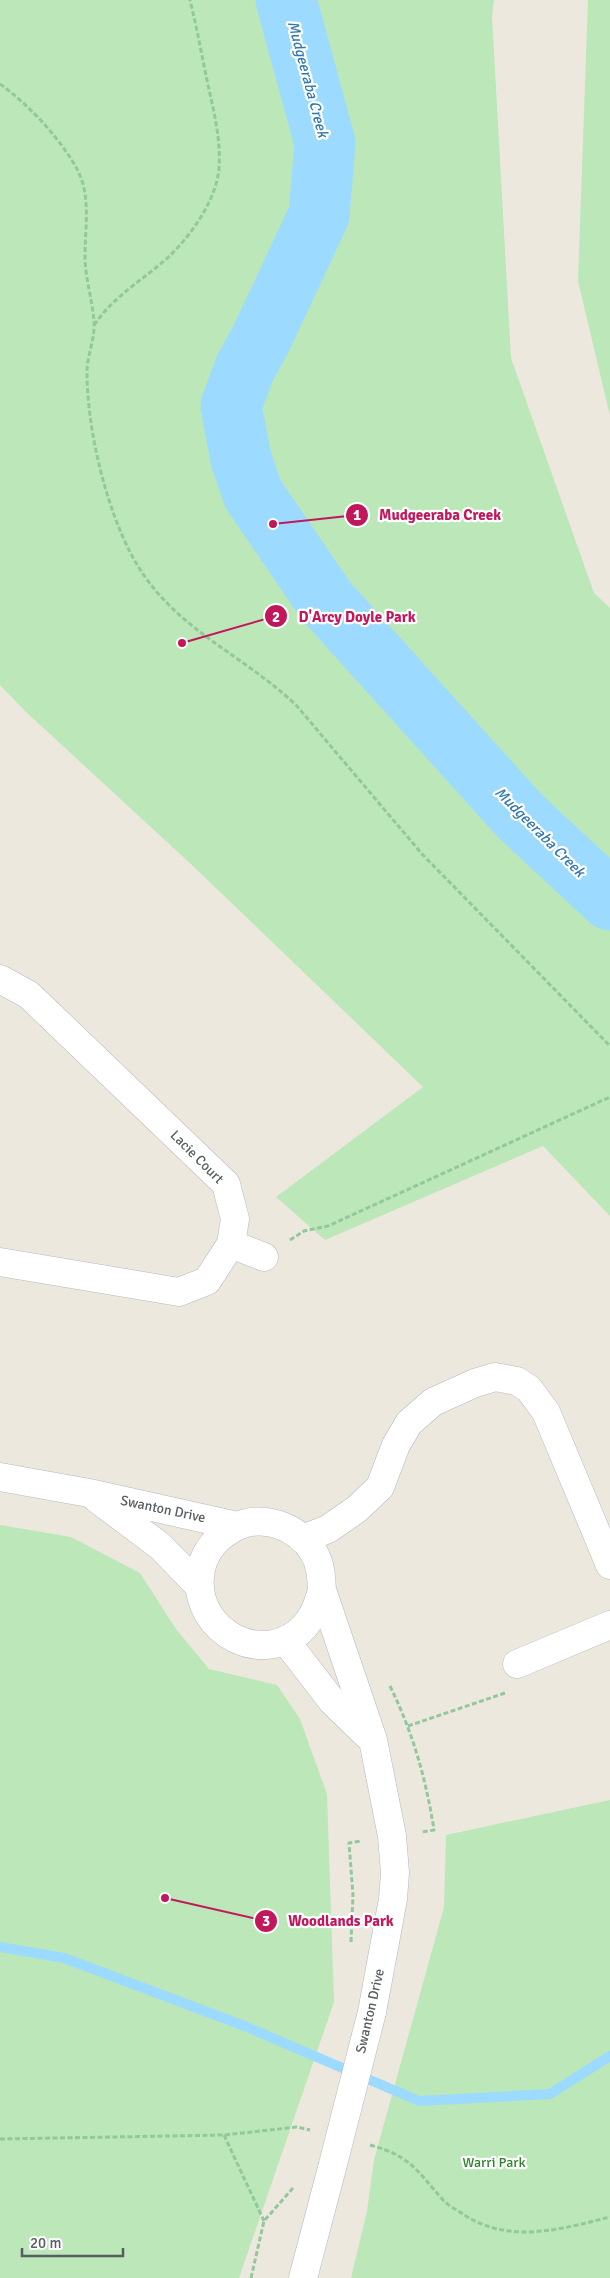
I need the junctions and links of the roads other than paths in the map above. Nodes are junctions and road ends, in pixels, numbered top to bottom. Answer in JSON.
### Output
{"nodes":[{"id":1,"x":0,"y":979,"type":"edge"},
{"id":2,"x":231,"y":1244,"type":"junction"},
{"id":3,"x":264,"y":1256,"type":"road end"},
{"id":4,"x":0,"y":1262,"type":"edge"},
{"id":5,"x":0,"y":1478,"type":"edge"},
{"id":6,"x":89,"y":1493,"type":"junction"},
{"id":7,"x":237,"y":1526,"type":"junction"},
{"id":8,"x":304,"y":1539,"type":"junction"},
{"id":9,"x":610,"y":1565,"type":"edge"},
{"id":10,"x":199,"y":1586,"type":"junction"},
{"id":11,"x":322,"y":1590,"type":"junction"},
{"id":12,"x":610,"y":1624,"type":"edge"},
{"id":13,"x":285,"y":1640,"type":"junction"},
{"id":14,"x":518,"y":1664,"type":"dead end"},
{"id":15,"x":373,"y":1740,"type":"junction"},
{"id":16,"x":303,"y":2278,"type":"edge"}],
"edges":[{"from":1,"to":2,"type":"street","name":"Lacie Court"},
{"from":2,"to":3,"type":"street"},
{"from":2,"to":4,"type":"street","name":"Lacie Court"},
{"from":5,"to":6,"type":"street","name":"Swanton Drive"},
{"from":6,"to":7,"type":"street","name":"Swanton Drive"},
{"from":6,"to":10,"type":"street","name":"Swanton Drive"},
{"from":7,"to":8,"type":"street","name":"Swanton Drive"},
{"from":7,"to":10,"type":"street","name":"Swanton Drive"},
{"from":8,"to":9,"type":"street"},
{"from":8,"to":11,"type":"street","name":"Swanton Drive"},
{"from":10,"to":13,"type":"street","name":"Swanton Drive"},
{"from":11,"to":13,"type":"street","name":"Swanton Drive"},
{"from":11,"to":15,"type":"street","name":"Swanton Drive"},
{"from":12,"to":14,"type":"street"},
{"from":13,"to":15,"type":"street"},
{"from":15,"to":16,"type":"street","name":"Swanton Drive","bridge":true}]}
